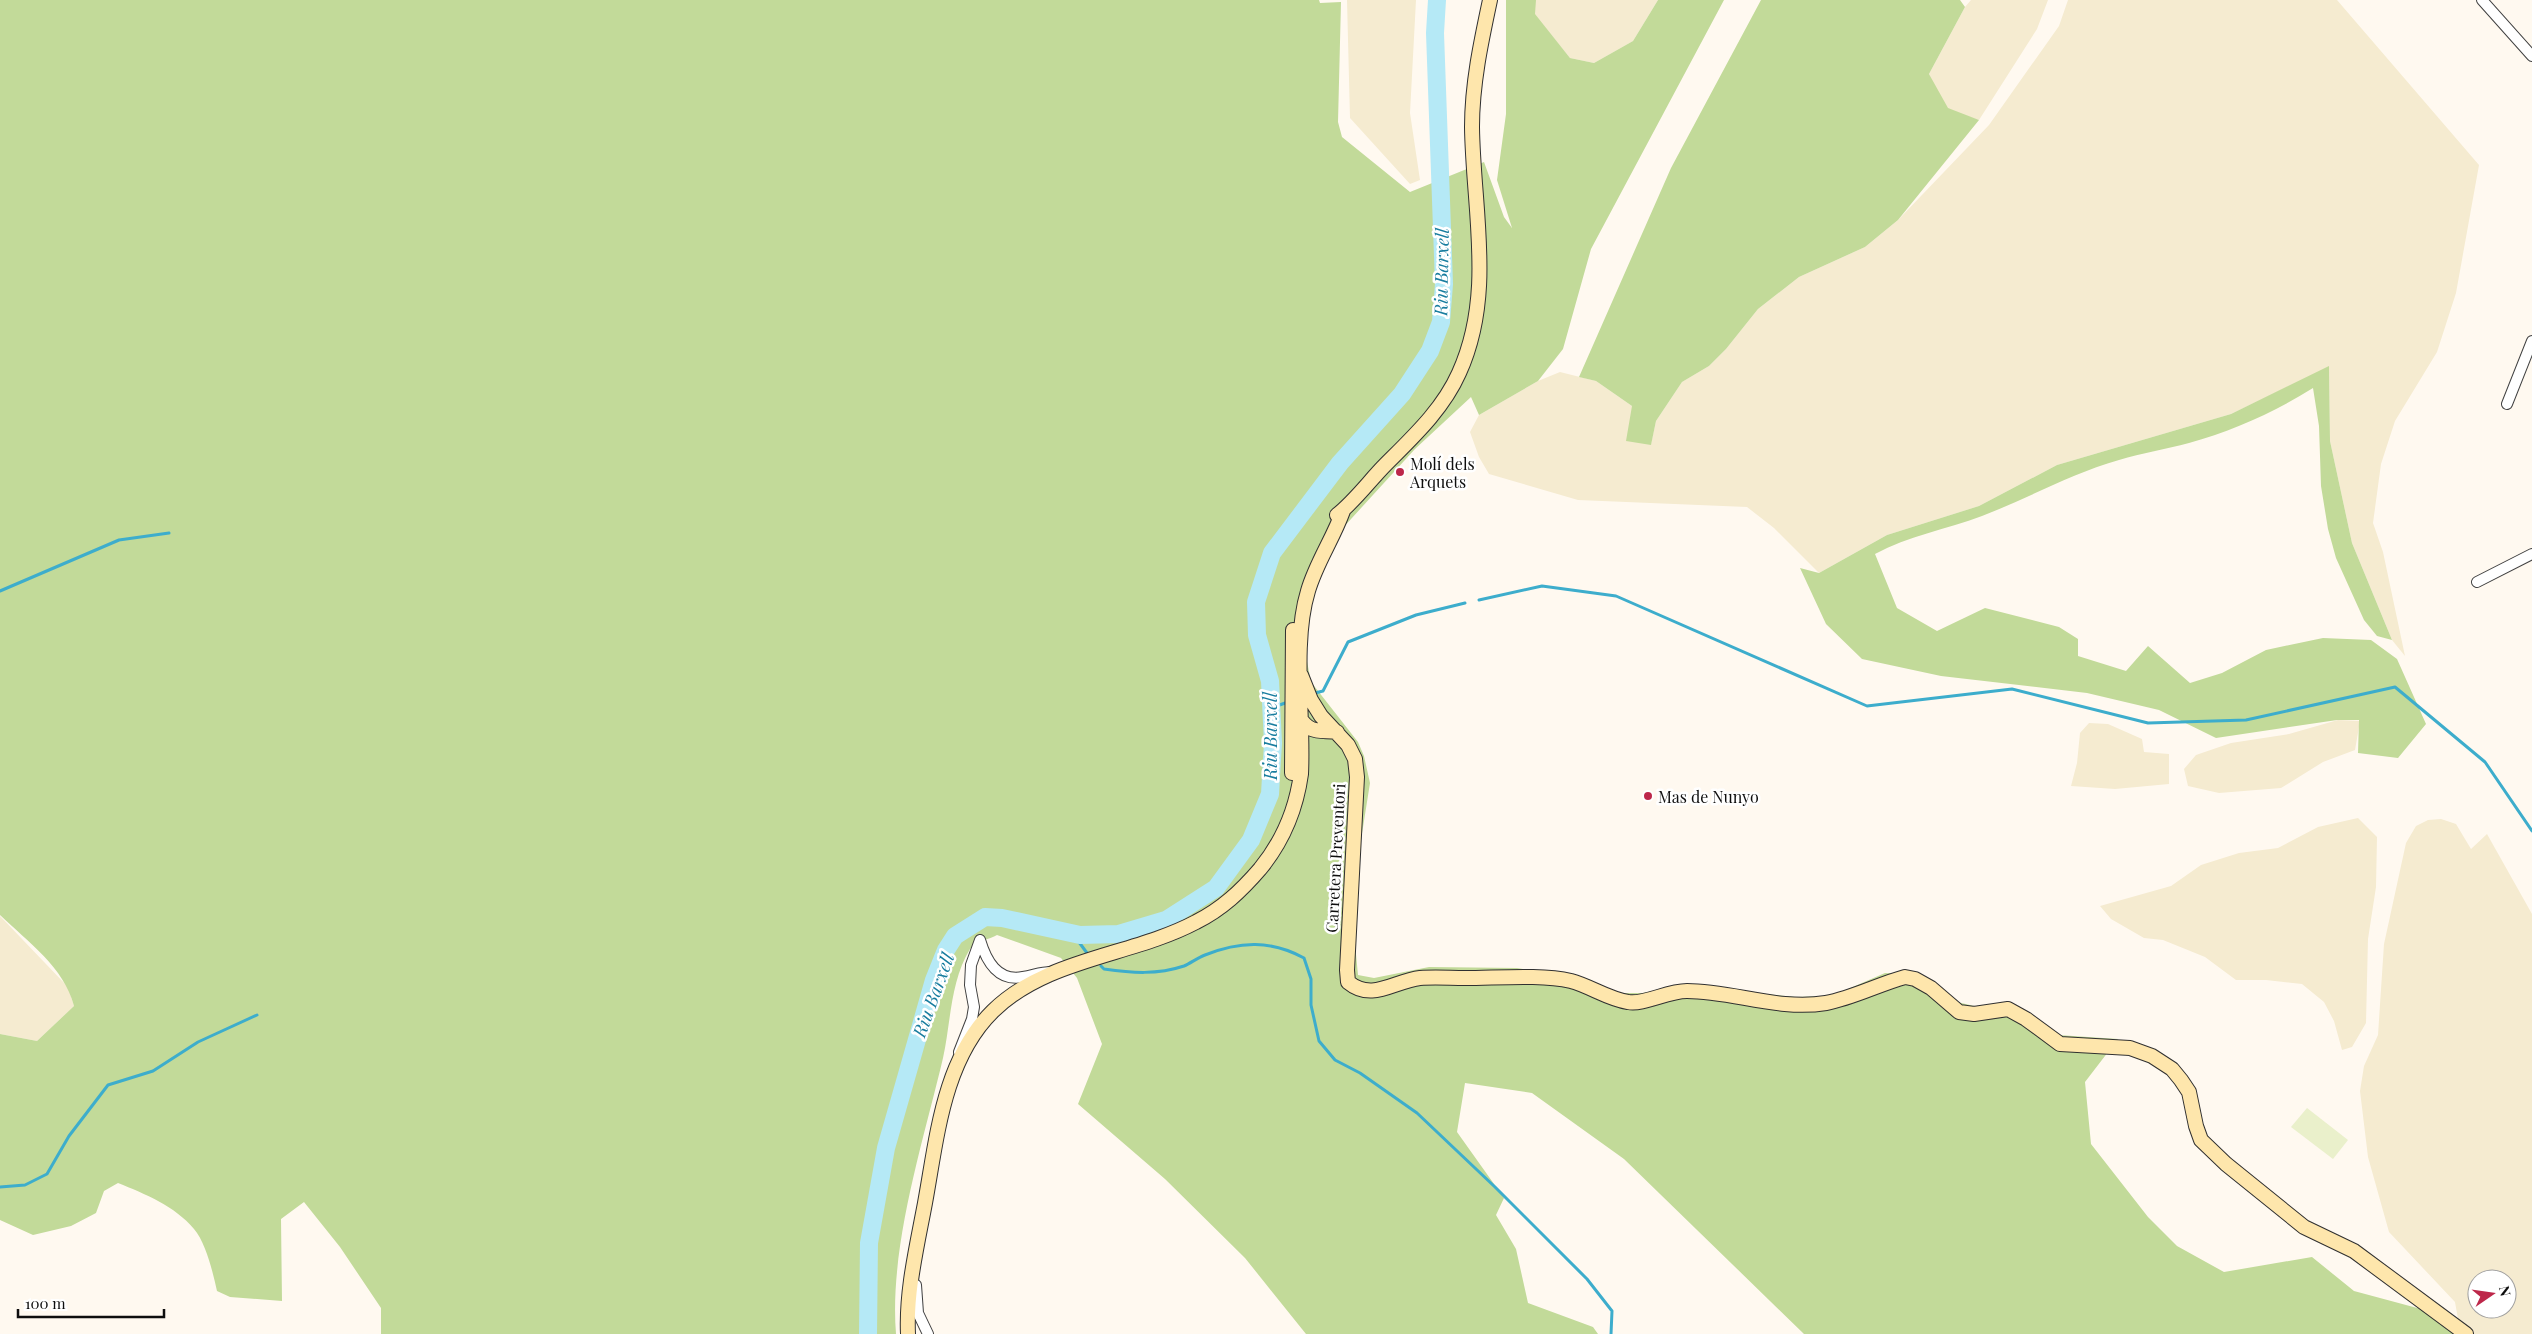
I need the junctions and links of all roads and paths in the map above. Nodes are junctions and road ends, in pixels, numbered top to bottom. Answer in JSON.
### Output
{"nodes":[{"id":1,"x":1490,"y":0,"type":"edge"},
{"id":2,"x":2482,"y":0,"type":"edge"},
{"id":3,"x":2532,"y":55,"type":"edge"},
{"id":4,"x":2532,"y":341,"type":"edge"},
{"id":5,"x":2507,"y":404,"type":"dead end"},
{"id":6,"x":2532,"y":554,"type":"edge"},
{"id":7,"x":2477,"y":582,"type":"dead end"},
{"id":8,"x":1296,"y":677,"type":"junction"},
{"id":9,"x":1321,"y":716,"type":"junction"},
{"id":10,"x":1302,"y":720,"type":"junction"},
{"id":11,"x":1313,"y":731,"type":"junction"},
{"id":12,"x":1337,"y":732,"type":"junction"},
{"id":13,"x":1303,"y":747,"type":"junction"},
{"id":14,"x":1292,"y":764,"type":"junction"},
{"id":15,"x":1274,"y":849,"type":"junction"},
{"id":16,"x":972,"y":965,"type":"junction"},
{"id":17,"x":991,"y":966,"type":"junction"},
{"id":18,"x":1058,"y":972,"type":"junction"},
{"id":19,"x":958,"y":1064,"type":"junction"},
{"id":20,"x":917,"y":1244,"type":"junction"},
{"id":21,"x":908,"y":1334,"type":"edge"},
{"id":22,"x":928,"y":1334,"type":"edge"},
{"id":23,"x":2466,"y":1334,"type":"edge"}],
"edges":[{"from":1,"to":8,"type":"main road"},
{"from":2,"to":3,"type":"street"},
{"from":4,"to":5,"type":"street"},
{"from":6,"to":7,"type":"street"},
{"from":8,"to":9,"type":"main road","name":"Carretera Preventori"},
{"from":8,"to":10,"type":"main road"},
{"from":8,"to":14,"type":"main road"},
{"from":9,"to":10,"type":"main road"},
{"from":9,"to":12,"type":"main road","name":"Carretera Preventori"},
{"from":10,"to":11,"type":"main road"},
{"from":10,"to":13,"type":"main road"},
{"from":10,"to":14,"type":"main road"},
{"from":11,"to":12,"type":"main road"},
{"from":11,"to":13,"type":"main road"},
{"from":12,"to":23,"type":"main road","name":"Carretera Preventori"},
{"from":13,"to":15,"type":"main road"},
{"from":14,"to":15,"type":"main road"},
{"from":15,"to":18,"type":"main road"},
{"from":16,"to":17,"type":"street"},
{"from":16,"to":17,"type":"street"},
{"from":16,"to":19,"type":"street"},
{"from":17,"to":18,"type":"street"},
{"from":18,"to":19,"type":"main road"},
{"from":19,"to":20,"type":"main road"},
{"from":20,"to":21,"type":"main road"},
{"from":20,"to":22,"type":"street"}]}
